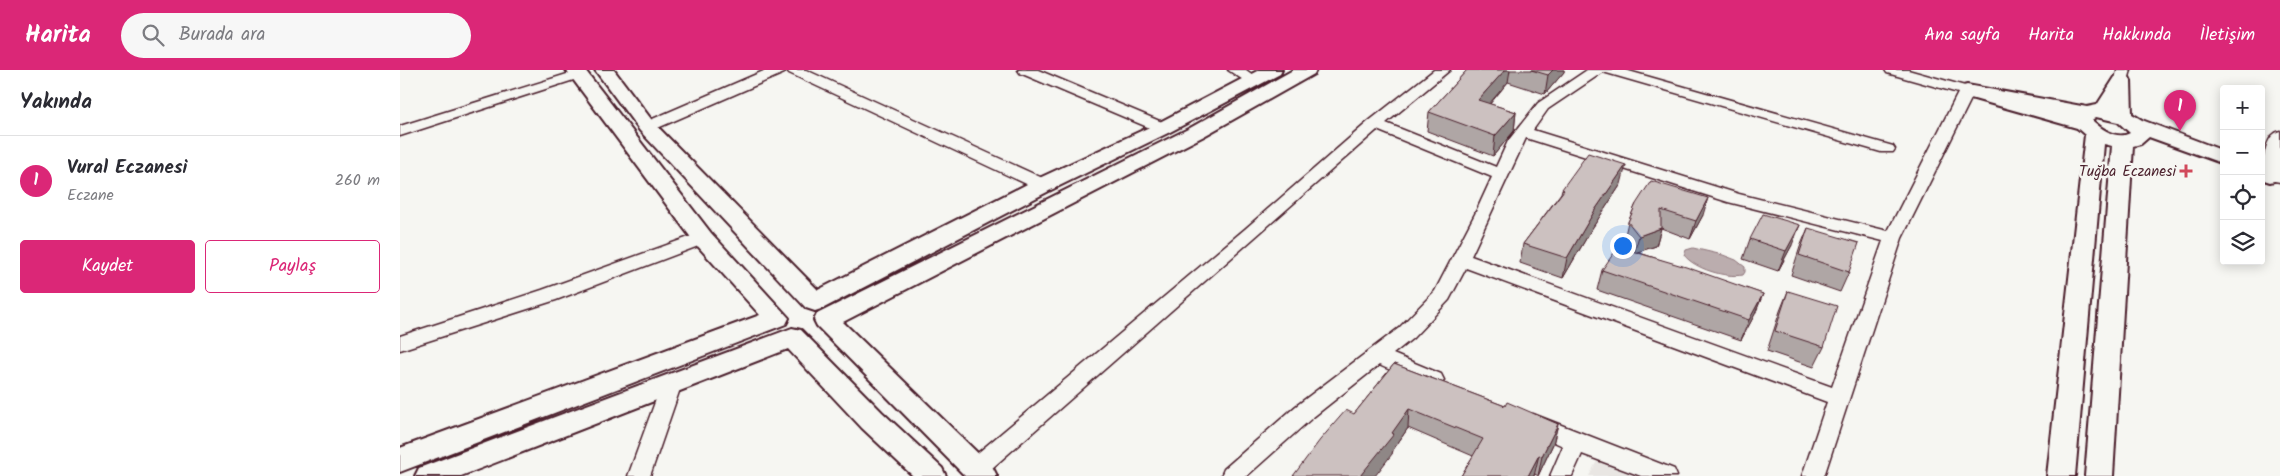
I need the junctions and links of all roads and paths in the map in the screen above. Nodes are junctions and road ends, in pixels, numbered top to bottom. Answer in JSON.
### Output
{"nodes":[{"id":1,"x":604,"y":70,"type":"edge"},
{"id":2,"x":778,"y":70,"type":"edge"},
{"id":3,"x":794,"y":70,"type":"edge"},
{"id":4,"x":1024,"y":70,"type":"edge"},
{"id":5,"x":1273,"y":70,"type":"edge"},
{"id":6,"x":1307,"y":70,"type":"edge"},
{"id":7,"x":1443,"y":70,"type":"edge"},
{"id":8,"x":1597,"y":70,"type":"edge"},
{"id":9,"x":1609,"y":70,"type":"edge"},
{"id":10,"x":1892,"y":70,"type":"edge"},
{"id":11,"x":577,"y":72,"type":"edge"},
{"id":12,"x":1909,"y":72,"type":"edge"},
{"id":13,"x":1244,"y":75,"type":"edge"},
{"id":14,"x":2123,"y":76,"type":"edge"},
{"id":15,"x":1967,"y":92,"type":"junction"},
{"id":16,"x":1376,"y":124,"type":"junction"},
{"id":17,"x":2111,"y":125,"type":"junction"},
{"id":18,"x":647,"y":127,"type":"junction"},
{"id":19,"x":1163,"y":128,"type":"junction"},
{"id":20,"x":400,"y":131,"type":"edge"},
{"id":21,"x":1523,"y":132,"type":"junction"},
{"id":22,"x":2280,"y":136,"type":"edge"},
{"id":23,"x":1887,"y":149,"type":"dead end"},
{"id":24,"x":2220,"y":157,"type":"edge"},
{"id":25,"x":2220,"y":161,"type":"edge"},
{"id":26,"x":2268,"y":174,"type":"edge"},
{"id":27,"x":1501,"y":175,"type":"junction"},
{"id":28,"x":1043,"y":185,"type":"junction"},
{"id":29,"x":703,"y":238,"type":"junction"},
{"id":30,"x":1893,"y":238,"type":"junction"},
{"id":31,"x":1460,"y":259,"type":"junction"},
{"id":32,"x":821,"y":311,"type":"junction"},
{"id":33,"x":784,"y":328,"type":"junction"},
{"id":34,"x":400,"y":343,"type":"edge"},
{"id":35,"x":1377,"y":355,"type":"junction"},
{"id":36,"x":672,"y":383,"type":"junction"},
{"id":37,"x":1449,"y":387,"type":"edge"},
{"id":38,"x":1839,"y":398,"type":"junction"},
{"id":39,"x":1512,"y":414,"type":"edge"},
{"id":40,"x":1576,"y":442,"type":"junction"},
{"id":41,"x":400,"y":460,"type":"edge"},
{"id":42,"x":979,"y":473,"type":"edge"},
{"id":43,"x":429,"y":476,"type":"edge"},
{"id":44,"x":638,"y":476,"type":"edge"},
{"id":45,"x":932,"y":476,"type":"edge"},
{"id":46,"x":1232,"y":476,"type":"edge"},
{"id":47,"x":1561,"y":476,"type":"edge"},
{"id":48,"x":1666,"y":476,"type":"edge"},
{"id":49,"x":1813,"y":476,"type":"edge"},
{"id":50,"x":2061,"y":476,"type":"edge"},
{"id":51,"x":2099,"y":476,"type":"edge"}],
"edges":[{"from":1,"to":18,"type":"main road"},
{"from":2,"to":18,"type":"street"},
{"from":3,"to":28,"type":"street"},
{"from":4,"to":19,"type":"street"},
{"from":5,"to":13,"type":"main road"},
{"from":6,"to":32,"type":"main road"},
{"from":7,"to":16,"type":"street"},
{"from":8,"to":21,"type":"street"},
{"from":9,"to":23,"type":"street"},
{"from":10,"to":12,"type":"street"},
{"from":11,"to":20,"type":"street"},
{"from":11,"to":29,"type":"main road"},
{"from":12,"to":15,"type":"street"},
{"from":13,"to":19,"type":"main road"},
{"from":14,"to":17,"type":"main road"},
{"from":15,"to":17,"type":"main road"},
{"from":15,"to":30,"type":"street"},
{"from":16,"to":27,"type":"street"},
{"from":16,"to":42,"type":"street"},
{"from":17,"to":24,"type":"main road"},
{"from":17,"to":25,"type":"main road"},
{"from":17,"to":50,"type":"main road"},
{"from":17,"to":51,"type":"main road"},
{"from":18,"to":32,"type":"main road"},
{"from":19,"to":28,"type":"main road"},
{"from":21,"to":27,"type":"street"},
{"from":21,"to":30,"type":"street"},
{"from":22,"to":26,"type":"street"},
{"from":27,"to":31,"type":"street"},
{"from":28,"to":32,"type":"main road"},
{"from":29,"to":33,"type":"main road"},
{"from":29,"to":34,"type":"street"},
{"from":30,"to":38,"type":"street"},
{"from":31,"to":35,"type":"street"},
{"from":31,"to":38,"type":"street"},
{"from":32,"to":33,"type":"main road"},
{"from":32,"to":42,"type":"main road"},
{"from":33,"to":36,"type":"main road"},
{"from":33,"to":41,"type":"main road"},
{"from":33,"to":45,"type":"main road"},
{"from":35,"to":37,"type":"street"},
{"from":35,"to":46,"type":"street"},
{"from":36,"to":43,"type":"main road"},
{"from":36,"to":44,"type":"street"},
{"from":38,"to":49,"type":"street"},
{"from":39,"to":40,"type":"street"},
{"from":40,"to":47,"type":"street"},
{"from":40,"to":48,"type":"street"}]}
